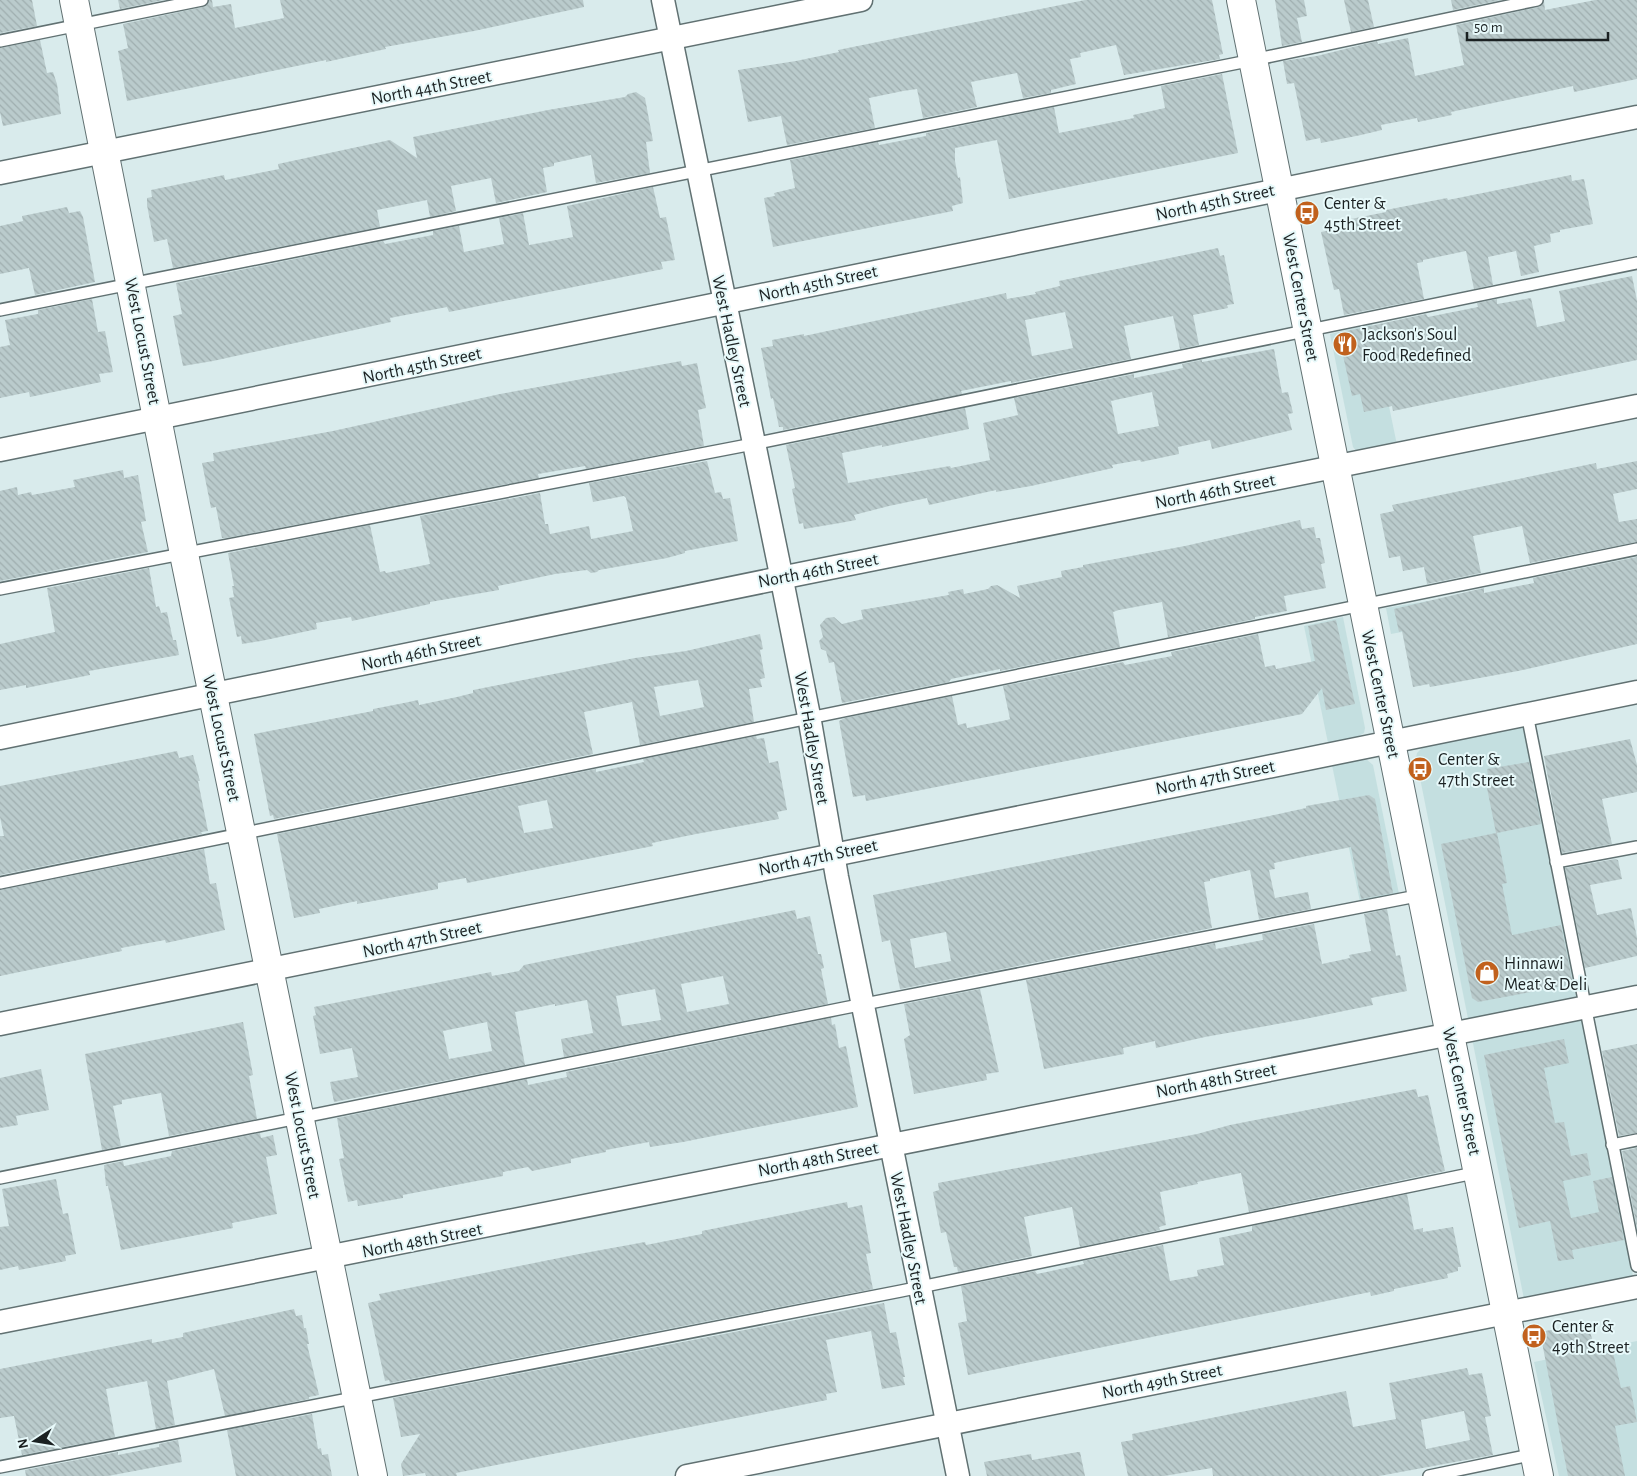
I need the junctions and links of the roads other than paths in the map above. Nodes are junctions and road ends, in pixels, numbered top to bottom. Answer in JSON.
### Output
{"nodes":[{"id":1,"x":202,"y":0,"type":"edge"},
{"id":2,"x":663,"y":0,"type":"edge"},
{"id":3,"x":861,"y":0,"type":"edge"},
{"id":4,"x":1240,"y":0,"type":"edge"},
{"id":5,"x":1537,"y":0,"type":"edge"},
{"id":6,"x":77,"y":13,"type":"edge"},
{"id":7,"x":671,"y":39,"type":"junction"},
{"id":8,"x":0,"y":42,"type":"edge"},
{"id":9,"x":1253,"y":60,"type":"junction"},
{"id":10,"x":1637,"y":117,"type":"edge"},
{"id":11,"x":104,"y":152,"type":"junction"},
{"id":12,"x":698,"y":171,"type":"junction"},
{"id":13,"x":0,"y":173,"type":"edge"},
{"id":14,"x":1279,"y":189,"type":"junction"},
{"id":15,"x":1637,"y":263,"type":"edge"},
{"id":16,"x":131,"y":282,"type":"junction"},
{"id":17,"x":724,"y":303,"type":"junction"},
{"id":18,"x":0,"y":310,"type":"edge"},
{"id":19,"x":1308,"y":332,"type":"junction"},
{"id":20,"x":1637,"y":406,"type":"edge"},
{"id":21,"x":158,"y":418,"type":"junction"},
{"id":22,"x":753,"y":444,"type":"junction"},
{"id":23,"x":0,"y":450,"type":"edge"},
{"id":24,"x":1335,"y":467,"type":"junction"},
{"id":25,"x":1637,"y":549,"type":"edge"},
{"id":26,"x":184,"y":554,"type":"junction"},
{"id":27,"x":781,"y":578,"type":"junction"},
{"id":28,"x":0,"y":590,"type":"edge"},
{"id":29,"x":1363,"y":605,"type":"junction"},
{"id":30,"x":1637,"y":692,"type":"edge"},
{"id":31,"x":213,"y":695,"type":"junction"},
{"id":32,"x":1527,"y":714,"type":"junction"},
{"id":33,"x":809,"y":716,"type":"junction"},
{"id":34,"x":0,"y":738,"type":"edge"},
{"id":35,"x":1391,"y":740,"type":"junction"},
{"id":36,"x":242,"y":833,"type":"junction"},
{"id":37,"x":1637,"y":846,"type":"edge"},
{"id":38,"x":832,"y":854,"type":"junction"},
{"id":39,"x":1556,"y":862,"type":"junction"},
{"id":40,"x":0,"y":882,"type":"edge"},
{"id":41,"x":1422,"y":895,"type":"junction"},
{"id":42,"x":270,"y":971,"type":"junction"},
{"id":43,"x":1637,"y":997,"type":"edge"},
{"id":44,"x":863,"y":1004,"type":"junction"},
{"id":45,"x":1584,"y":1008,"type":"junction"},
{"id":46,"x":0,"y":1024,"type":"edge"},
{"id":47,"x":1450,"y":1033,"type":"junction"},
{"id":48,"x":300,"y":1119,"type":"junction"},
{"id":49,"x":1637,"y":1140,"type":"edge"},
{"id":50,"x":891,"y":1144,"type":"junction"},
{"id":51,"x":1612,"y":1145,"type":"junction"},
{"id":52,"x":1479,"y":1172,"type":"junction"},
{"id":53,"x":0,"y":1178,"type":"edge"},
{"id":54,"x":328,"y":1258,"type":"junction"},
{"id":55,"x":1637,"y":1266,"type":"edge"},
{"id":56,"x":1637,"y":1286,"type":"edge"},
{"id":57,"x":919,"y":1287,"type":"junction"},
{"id":58,"x":1507,"y":1312,"type":"junction"},
{"id":59,"x":0,"y":1322,"type":"edge"},
{"id":60,"x":358,"y":1396,"type":"junction"},
{"id":61,"x":946,"y":1424,"type":"junction"},
{"id":62,"x":1537,"y":1465,"type":"edge"},
{"id":63,"x":0,"y":1467,"type":"edge"},
{"id":64,"x":373,"y":1476,"type":"edge"},
{"id":65,"x":687,"y":1476,"type":"edge"},
{"id":66,"x":958,"y":1476,"type":"edge"},
{"id":67,"x":1429,"y":1476,"type":"edge"}],
"edges":[{"from":1,"to":6,"type":"lane"},
{"from":2,"to":7,"type":"street","name":"West Hadley Street"},
{"from":3,"to":7,"type":"street","name":"North 44th Street"},
{"from":4,"to":9,"type":"street","name":"West Center Street"},
{"from":5,"to":9,"type":"lane"},
{"from":6,"to":8,"type":"lane"},
{"from":6,"to":11,"type":"street","name":"West Locust Street"},
{"from":7,"to":11,"type":"street","name":"North 44th Street"},
{"from":7,"to":12,"type":"street","name":"West Hadley Street"},
{"from":9,"to":12,"type":"lane"},
{"from":9,"to":14,"type":"street","name":"West Center Street"},
{"from":10,"to":14,"type":"street","name":"North 45th Street"},
{"from":11,"to":13,"type":"street","name":"North 44th Street"},
{"from":11,"to":16,"type":"street","name":"West Locust Street"},
{"from":12,"to":16,"type":"lane"},
{"from":12,"to":17,"type":"street","name":"West Hadley Street"},
{"from":14,"to":17,"type":"street","name":"North 45th Street"},
{"from":14,"to":19,"type":"street","name":"West Center Street"},
{"from":15,"to":19,"type":"lane"},
{"from":16,"to":18,"type":"lane"},
{"from":16,"to":21,"type":"street","name":"West Locust Street"},
{"from":17,"to":21,"type":"street","name":"North 45th Street"},
{"from":17,"to":22,"type":"street","name":"West Hadley Street"},
{"from":19,"to":22,"type":"lane"},
{"from":19,"to":24,"type":"street","name":"West Center Street"},
{"from":20,"to":24,"type":"street","name":"North 46th Street"},
{"from":21,"to":23,"type":"street","name":"North 45th Street"},
{"from":21,"to":26,"type":"street","name":"West Locust Street"},
{"from":22,"to":26,"type":"lane"},
{"from":22,"to":27,"type":"street","name":"West Hadley Street"},
{"from":24,"to":27,"type":"street","name":"North 46th Street"},
{"from":24,"to":29,"type":"street","name":"West Center Street"},
{"from":25,"to":29,"type":"lane"},
{"from":26,"to":28,"type":"lane"},
{"from":26,"to":31,"type":"street","name":"West Locust Street"},
{"from":27,"to":31,"type":"street","name":"North 46th Street"},
{"from":27,"to":33,"type":"street","name":"West Hadley Street"},
{"from":29,"to":33,"type":"lane"},
{"from":29,"to":35,"type":"street","name":"West Center Street"},
{"from":30,"to":32,"type":"street","name":"North 47th Street"},
{"from":31,"to":34,"type":"street","name":"North 46th Street"},
{"from":31,"to":36,"type":"street","name":"West Locust Street"},
{"from":32,"to":35,"type":"street","name":"North 47th Street"},
{"from":32,"to":39,"type":"lane"},
{"from":33,"to":36,"type":"lane"},
{"from":33,"to":38,"type":"street","name":"West Hadley Street"},
{"from":35,"to":38,"type":"street","name":"North 47th Street"},
{"from":35,"to":41,"type":"street","name":"West Center Street"},
{"from":36,"to":40,"type":"lane"},
{"from":36,"to":42,"type":"street","name":"West Locust Street"},
{"from":37,"to":39,"type":"lane"},
{"from":38,"to":42,"type":"street","name":"North 47th Street"},
{"from":38,"to":44,"type":"street","name":"West Hadley Street"},
{"from":39,"to":45,"type":"lane"},
{"from":41,"to":44,"type":"lane"},
{"from":41,"to":47,"type":"street","name":"West Center Street"},
{"from":42,"to":46,"type":"street","name":"North 47th Street"},
{"from":42,"to":48,"type":"street","name":"West Locust Street"},
{"from":43,"to":45,"type":"street","name":"North 48th Street"},
{"from":44,"to":48,"type":"lane"},
{"from":44,"to":50,"type":"street","name":"West Hadley Street"},
{"from":45,"to":47,"type":"street","name":"North 48th Street"},
{"from":45,"to":51,"type":"lane"},
{"from":47,"to":50,"type":"street","name":"North 48th Street"},
{"from":47,"to":52,"type":"street","name":"West Center Street"},
{"from":48,"to":53,"type":"lane"},
{"from":48,"to":54,"type":"street","name":"West Locust Street"},
{"from":49,"to":51,"type":"lane"},
{"from":50,"to":54,"type":"street","name":"North 48th Street"},
{"from":50,"to":57,"type":"street","name":"West Hadley Street"},
{"from":51,"to":55,"type":"lane"},
{"from":52,"to":57,"type":"lane"},
{"from":52,"to":58,"type":"street","name":"West Center Street"},
{"from":54,"to":59,"type":"street","name":"North 48th Street"},
{"from":54,"to":60,"type":"street","name":"West Locust Street"},
{"from":56,"to":58,"type":"street","name":"North 49th Street"},
{"from":57,"to":60,"type":"lane"},
{"from":57,"to":61,"type":"street","name":"West Hadley Street"},
{"from":58,"to":61,"type":"street","name":"North 49th Street"},
{"from":58,"to":62,"type":"street","name":"West Center Street"},
{"from":60,"to":63,"type":"lane"},
{"from":60,"to":64,"type":"street","name":"West Locust Street"},
{"from":61,"to":65,"type":"street","name":"North 49th Street"},
{"from":61,"to":66,"type":"street","name":"West Hadley Street"},
{"from":62,"to":67,"type":"lane"}]}
